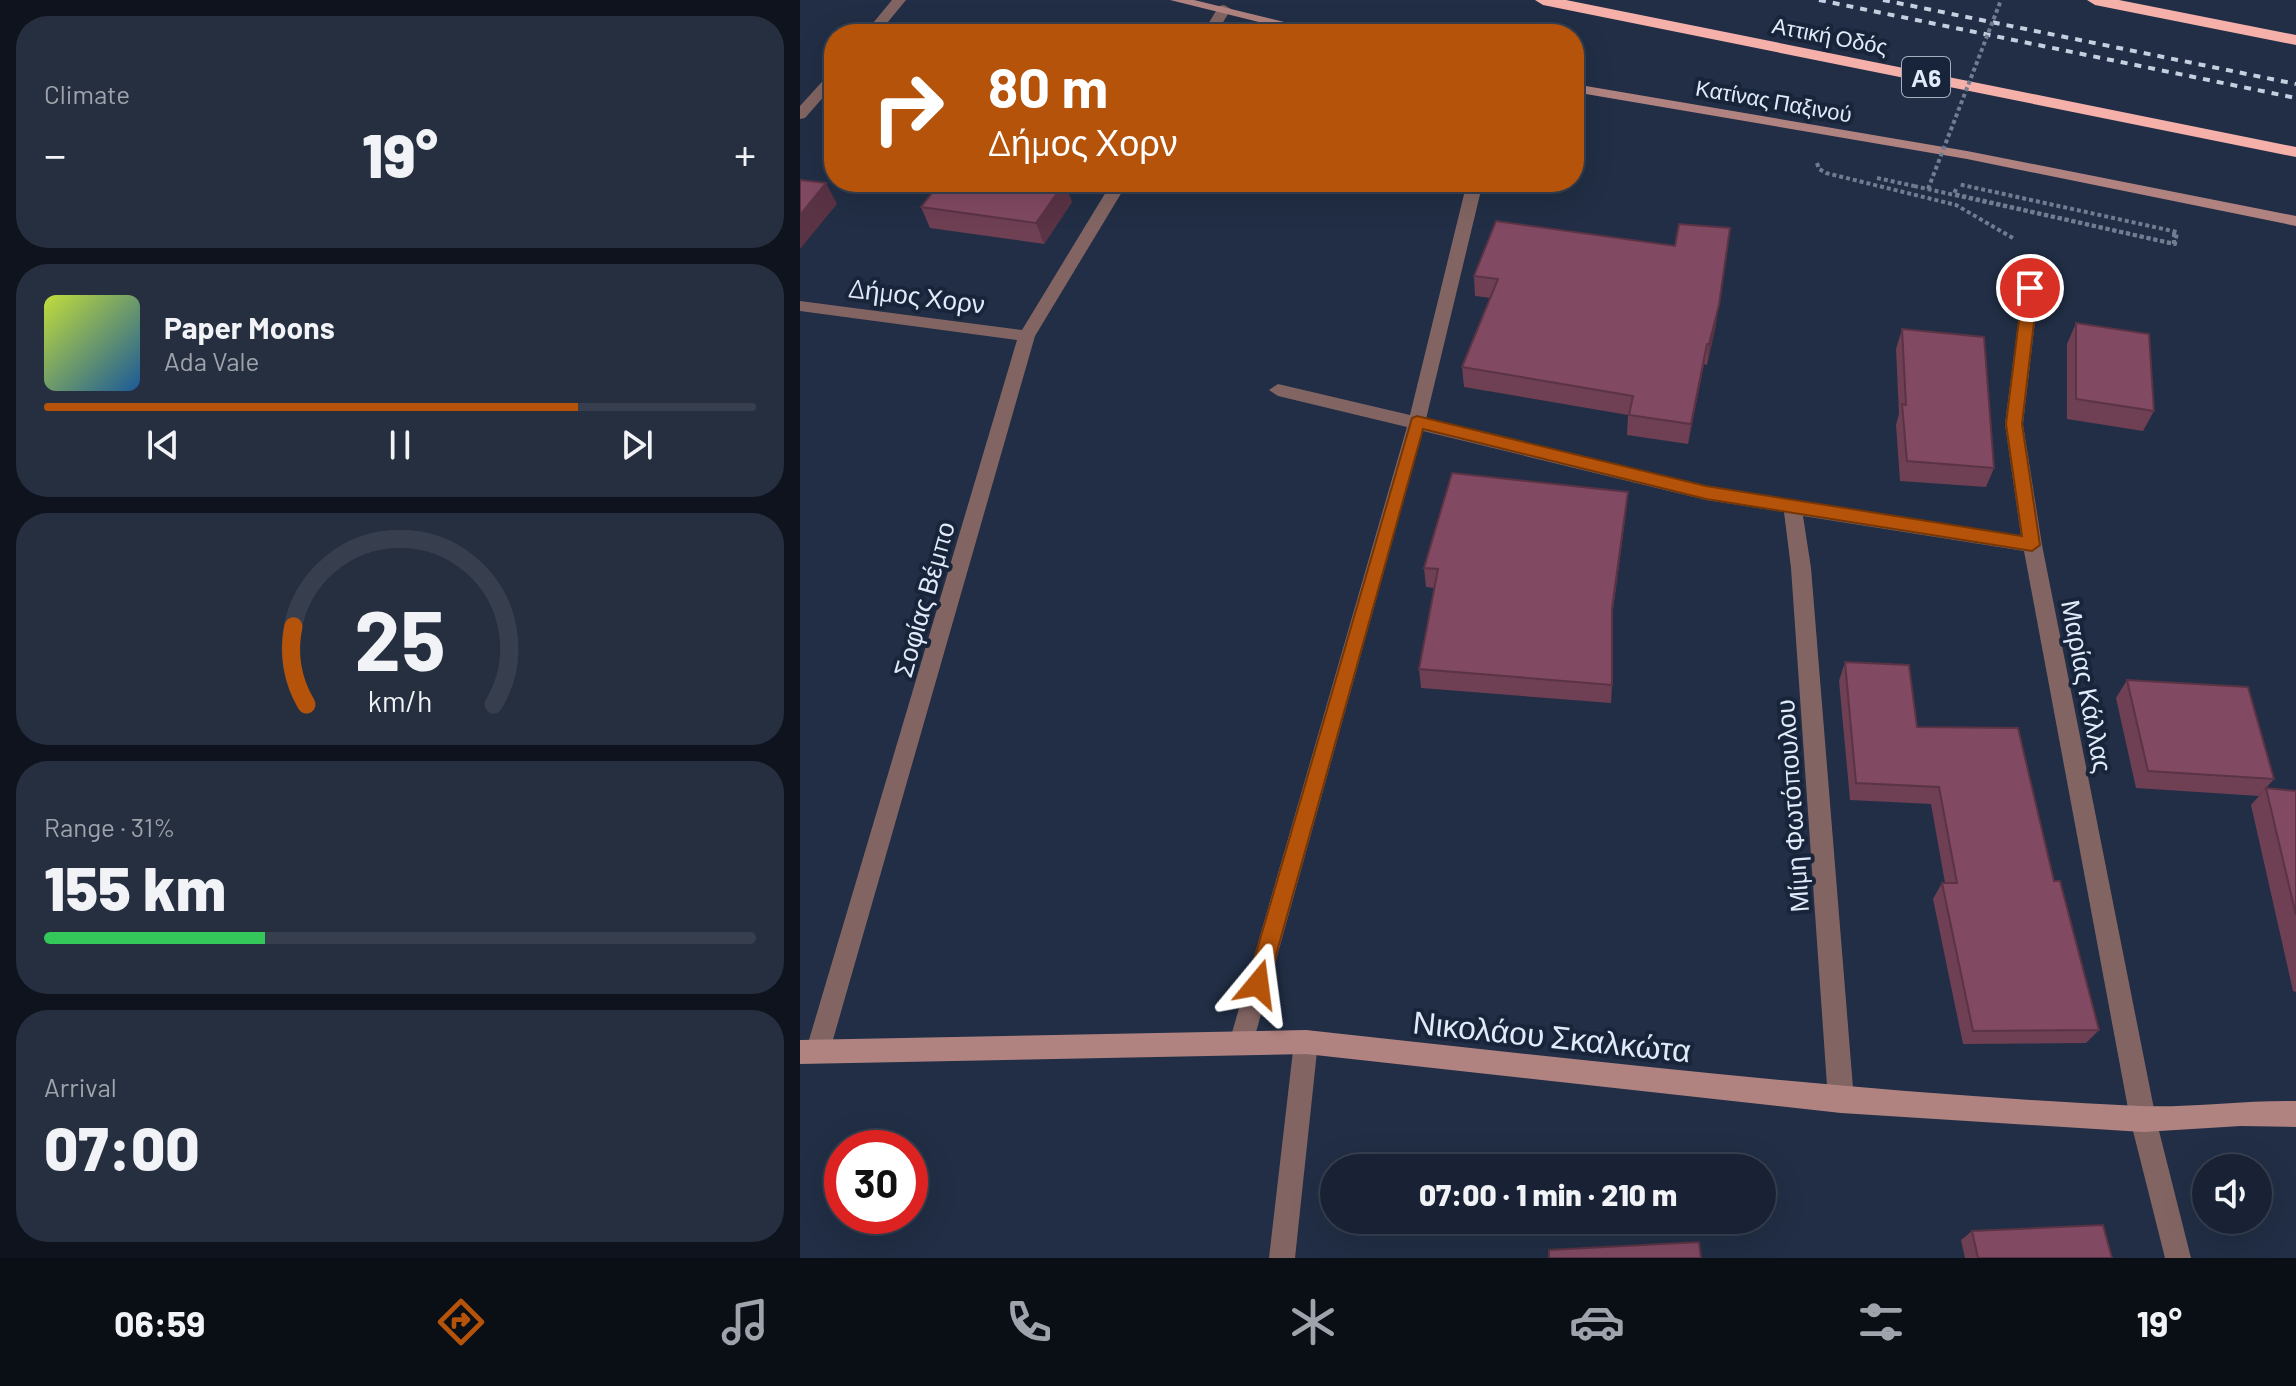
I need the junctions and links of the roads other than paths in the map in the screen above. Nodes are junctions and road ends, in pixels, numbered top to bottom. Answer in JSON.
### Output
{"nodes":[{"id":1,"x":899,"y":0,"type":"edge"},
{"id":2,"x":1177,"y":0,"type":"edge"},
{"id":3,"x":1543,"y":0,"type":"edge"},
{"id":4,"x":2095,"y":0,"type":"edge"},
{"id":5,"x":1224,"y":9,"type":"junction"},
{"id":6,"x":879,"y":24,"type":"edge"},
{"id":7,"x":1215,"y":24,"type":"edge"},
{"id":8,"x":1285,"y":24,"type":"edge"},
{"id":9,"x":2296,"y":40,"type":"edge"},
{"id":10,"x":824,"y":88,"type":"edge"},
{"id":11,"x":1584,"y":90,"type":"edge"},
{"id":12,"x":800,"y":115,"type":"edge"},
{"id":13,"x":2296,"y":152,"type":"edge"},
{"id":14,"x":1114,"y":192,"type":"edge"},
{"id":15,"x":1473,"y":192,"type":"edge"},
{"id":16,"x":2296,"y":221,"type":"edge"},
{"id":17,"x":2034,"y":261,"type":"road end"},
{"id":18,"x":800,"y":306,"type":"edge"},
{"id":19,"x":1027,"y":336,"type":"junction"},
{"id":20,"x":1278,"y":390,"type":"dead end"},
{"id":21,"x":1417,"y":422,"type":"junction"},
{"id":22,"x":1793,"y":509,"type":"junction"},
{"id":23,"x":2032,"y":545,"type":"junction"},
{"id":24,"x":1306,"y":1042,"type":"junction"},
{"id":25,"x":1241,"y":1043,"type":"junction"},
{"id":26,"x":809,"y":1051,"type":"edge"},
{"id":27,"x":1841,"y":1100,"type":"junction"},
{"id":28,"x":2296,"y":1114,"type":"edge"},
{"id":29,"x":2143,"y":1119,"type":"junction"},
{"id":30,"x":1282,"y":1258,"type":"edge"},
{"id":31,"x":2178,"y":1258,"type":"edge"}],
"edges":[{"from":1,"to":6,"type":"street"},
{"from":2,"to":5,"type":"street"},
{"from":3,"to":13,"type":"highway","name":"Αττική Οδός","number":"Α6"},
{"from":4,"to":9,"type":"highway"},
{"from":5,"to":7,"type":"street"},
{"from":5,"to":8,"type":"street"},
{"from":10,"to":12,"type":"street"},
{"from":11,"to":16,"type":"street","name":"Κατίνας Παξινού"},
{"from":14,"to":19,"type":"street","name":"Σοφίας Βέμπο"},
{"from":15,"to":21,"type":"street"},
{"from":17,"to":23,"type":"street","name":"Μαρίας Κάλλας"},
{"from":18,"to":19,"type":"street","name":"Δήμος Χορν"},
{"from":19,"to":26,"type":"street","name":"Σοφίας Βέμπο"},
{"from":20,"to":21,"type":"street"},
{"from":21,"to":22,"type":"street"},
{"from":21,"to":25,"type":"street"},
{"from":22,"to":23,"type":"street"},
{"from":22,"to":27,"type":"street","name":"Μίμη Φωτόπουλου"},
{"from":23,"to":29,"type":"street","name":"Μαρίας Κάλλας"},
{"from":24,"to":25,"type":"street","name":"Νικολάου Σκαλκώτα"},
{"from":24,"to":27,"type":"street","name":"Νικολάου Σκαλκώτα"},
{"from":24,"to":30,"type":"street"},
{"from":25,"to":26,"type":"street","name":"Νικολάου Σκαλκώτα"},
{"from":27,"to":29,"type":"street","name":"Νικολάου Σκαλκώτα"},
{"from":28,"to":29,"type":"street","name":"Νικολάου Σκαλκώτα"},
{"from":29,"to":31,"type":"street","name":"Μαρίας Κάλλας"}]}
